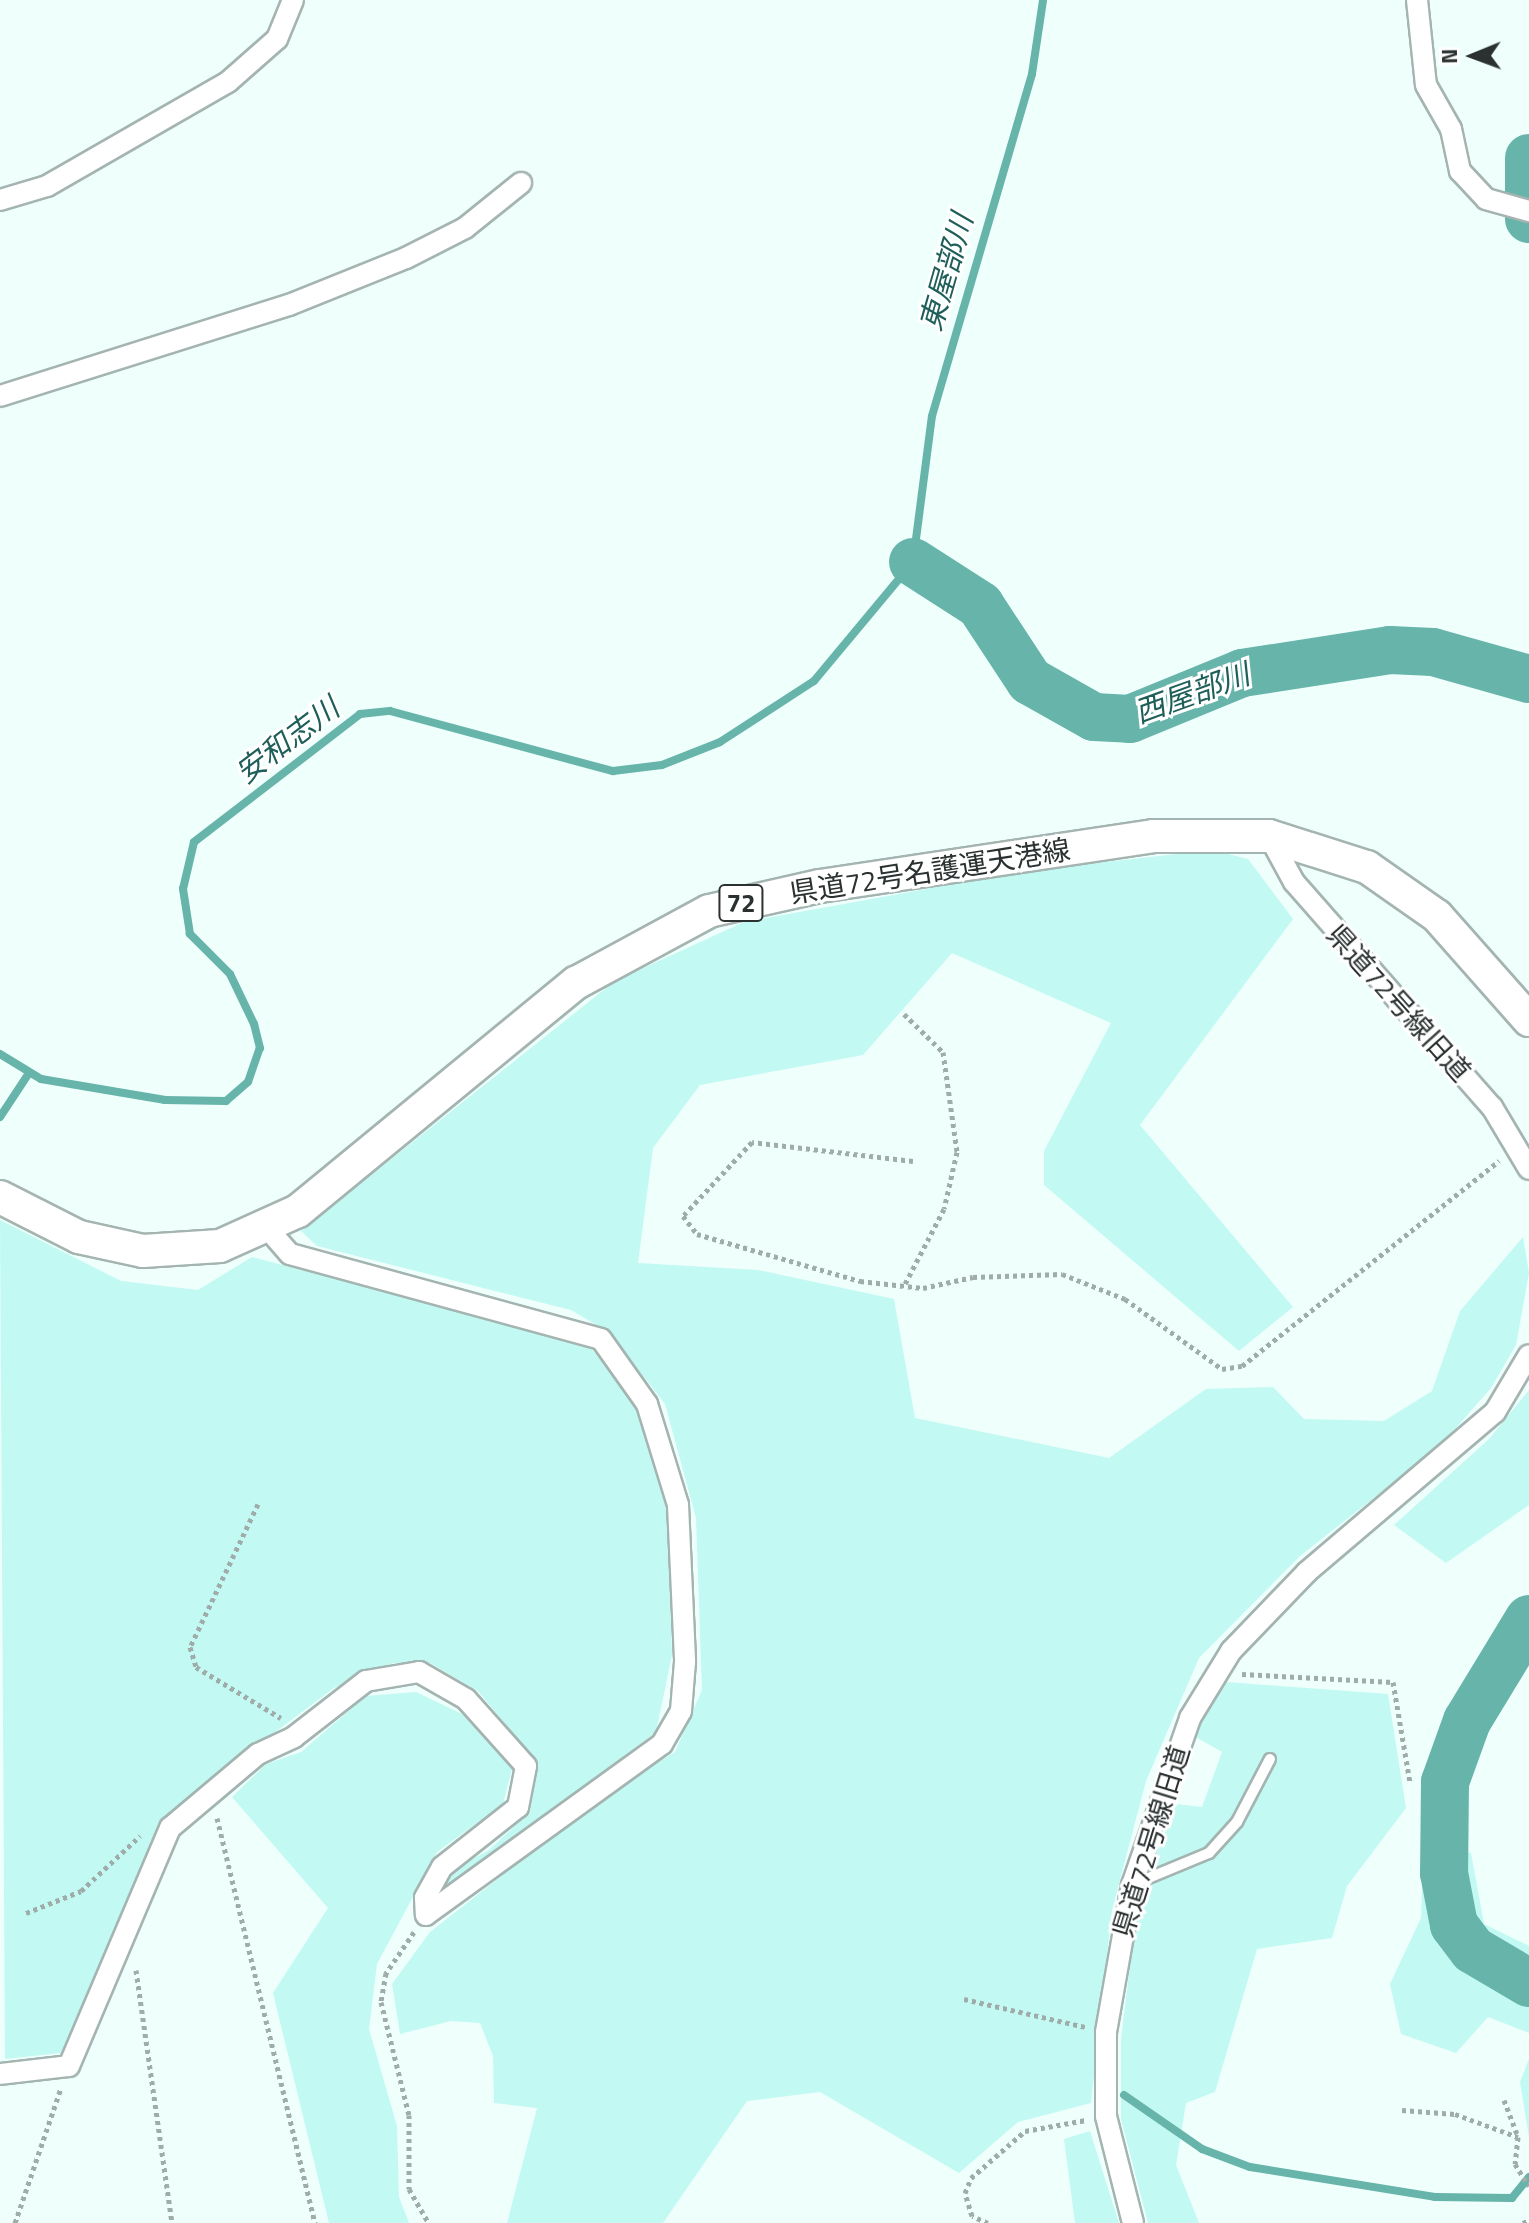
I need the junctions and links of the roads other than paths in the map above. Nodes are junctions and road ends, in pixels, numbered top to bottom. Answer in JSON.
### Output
{"nodes":[{"id":1,"x":293,"y":0,"type":"edge"},
{"id":2,"x":1417,"y":0,"type":"edge"},
{"id":3,"x":521,"y":183,"type":"dead end"},
{"id":4,"x":0,"y":200,"type":"edge"},
{"id":5,"x":1529,"y":211,"type":"edge"},
{"id":6,"x":0,"y":396,"type":"edge"},
{"id":7,"x":1269,"y":836,"type":"junction"},
{"id":8,"x":1529,"y":1020,"type":"edge"},
{"id":9,"x":1529,"y":1169,"type":"edge"},
{"id":10,"x":0,"y":1197,"type":"edge"},
{"id":11,"x":268,"y":1229,"type":"junction"},
{"id":12,"x":1529,"y":1355,"type":"edge"},
{"id":13,"x":1270,"y":1759,"type":"dead end"},
{"id":14,"x":1132,"y":1885,"type":"junction"},
{"id":15,"x":0,"y":2074,"type":"edge"},
{"id":16,"x":1133,"y":2223,"type":"edge"}],
"edges":[{"from":1,"to":4,"type":"street"},
{"from":2,"to":5,"type":"street"},
{"from":3,"to":6,"type":"street"},
{"from":7,"to":8,"type":"main road","name":"県道72号名護運天港線","number":"72"},
{"from":7,"to":9,"type":"street","name":"県道72号線旧道"},
{"from":7,"to":11,"type":"main road","name":"県道72号名護運天港線","number":"72"},
{"from":10,"to":11,"type":"main road","name":"県道72号名護運天港線","number":"72"},
{"from":11,"to":15,"type":"street"},
{"from":12,"to":14,"type":"street","name":"県道72号線旧道"},
{"from":13,"to":14,"type":"lane"},
{"from":14,"to":16,"type":"street","name":"県道72号線旧道"}]}
